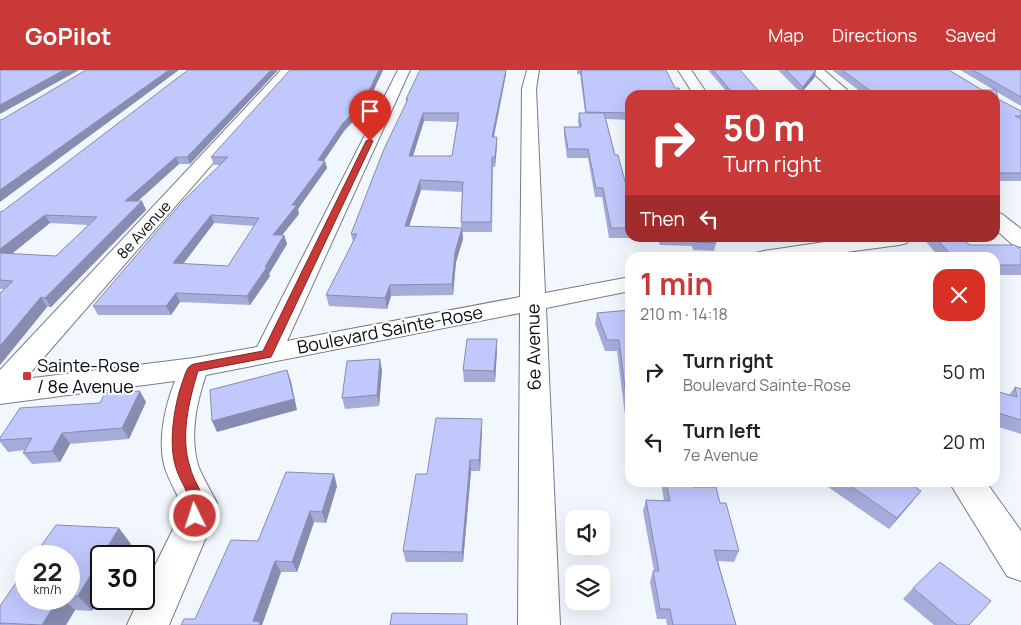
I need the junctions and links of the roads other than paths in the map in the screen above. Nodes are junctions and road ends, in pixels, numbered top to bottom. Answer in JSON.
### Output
{"nodes":[{"id":1,"x":288,"y":70,"type":"edge"},
{"id":2,"x":404,"y":70,"type":"edge"},
{"id":3,"x":533,"y":70,"type":"edge"},
{"id":4,"x":684,"y":70,"type":"edge"},
{"id":5,"x":816,"y":70,"type":"edge"},
{"id":6,"x":698,"y":90,"type":"edge"},
{"id":7,"x":840,"y":90,"type":"edge"},
{"id":8,"x":1003,"y":222,"type":"edge"},
{"id":9,"x":1021,"y":240,"type":"edge"},
{"id":10,"x":861,"y":242,"type":"edge"},
{"id":11,"x":804,"y":248,"type":"edge"},
{"id":12,"x":788,"y":252,"type":"edge"},
{"id":13,"x":625,"y":285,"type":"edge"},
{"id":14,"x":533,"y":303,"type":"junction"},
{"id":15,"x":267,"y":354,"type":"junction"},
{"id":16,"x":194,"y":368,"type":"junction"},
{"id":17,"x":0,"y":391,"type":"edge"},
{"id":18,"x":969,"y":487,"type":"edge"},
{"id":19,"x":1021,"y":563,"type":"edge"},
{"id":20,"x":148,"y":625,"type":"edge"},
{"id":21,"x":539,"y":625,"type":"edge"}],
"edges":[{"from":1,"to":17,"type":"street","name":"8e Avenue"},
{"from":2,"to":15,"type":"street"},
{"from":3,"to":14,"type":"street","name":"6e Avenue"},
{"from":4,"to":6,"type":"street"},
{"from":5,"to":7,"type":"street"},
{"from":8,"to":9,"type":"street"},
{"from":10,"to":11,"type":"street"},
{"from":11,"to":12,"type":"street"},
{"from":13,"to":14,"type":"street","name":"Boulevard Sainte-Rose"},
{"from":14,"to":15,"type":"street","name":"Boulevard Sainte-Rose"},
{"from":14,"to":21,"type":"street","name":"6e Avenue"},
{"from":15,"to":16,"type":"street","name":"Boulevard Sainte-Rose"},
{"from":16,"to":17,"type":"street","name":"Boulevard Sainte-Rose"},
{"from":16,"to":20,"type":"street"},
{"from":18,"to":19,"type":"street"}]}
